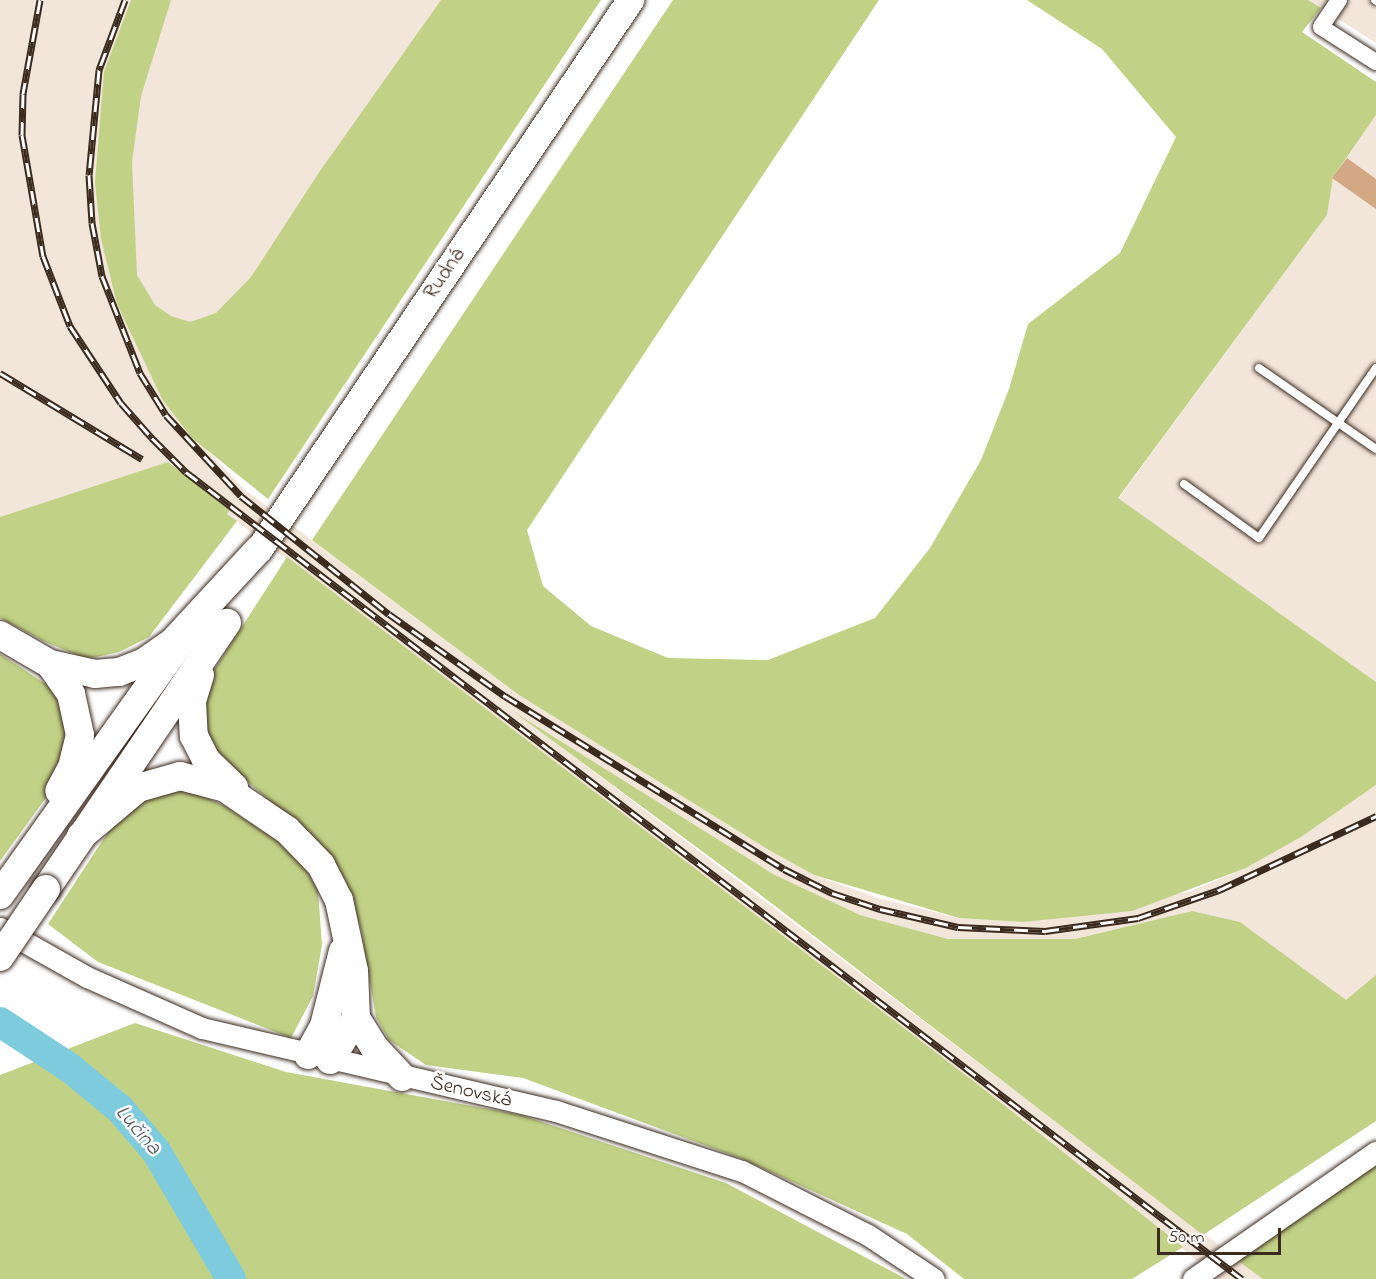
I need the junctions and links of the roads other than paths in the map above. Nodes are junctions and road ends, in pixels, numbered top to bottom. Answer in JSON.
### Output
{"nodes":[{"id":1,"x":630,"y":0,"type":"edge"},
{"id":2,"x":1339,"y":0,"type":"edge"},
{"id":3,"x":1376,"y":62,"type":"edge"},
{"id":4,"x":1259,"y":368,"type":"dead end"},
{"id":5,"x":1376,"y":368,"type":"edge"},
{"id":6,"x":1338,"y":423,"type":"junction"},
{"id":7,"x":1376,"y":449,"type":"edge"},
{"id":8,"x":1184,"y":484,"type":"dead end"},
{"id":9,"x":259,"y":549,"type":"joint"},
{"id":10,"x":216,"y":616,"type":"junction"},
{"id":11,"x":0,"y":635,"type":"edge"},
{"id":12,"x":50,"y":664,"type":"junction"},
{"id":13,"x":251,"y":803,"type":"junction"},
{"id":14,"x":81,"y":836,"type":"junction"},
{"id":15,"x":19,"y":867,"type":"junction"},
{"id":16,"x":0,"y":895,"type":"edge"},
{"id":17,"x":0,"y":928,"type":"edge"},
{"id":18,"x":347,"y":932,"type":"junction"},
{"id":19,"x":0,"y":957,"type":"edge"},
{"id":20,"x":356,"y":1018,"type":"junction"},
{"id":21,"x":319,"y":1058,"type":"junction"},
{"id":22,"x":402,"y":1077,"type":"junction"},
{"id":23,"x":1376,"y":1152,"type":"edge"},
{"id":24,"x":934,"y":1279,"type":"edge"},
{"id":25,"x":1193,"y":1279,"type":"edge"}],
"edges":[{"from":1,"to":9,"type":"main road","name":"Rudná"},
{"from":2,"to":3,"type":"street"},
{"from":4,"to":6,"type":"lane"},
{"from":5,"to":6,"type":"lane"},
{"from":6,"to":7,"type":"lane"},
{"from":6,"to":8,"type":"lane"},
{"from":9,"to":10,"type":"highway"},
{"from":10,"to":12,"type":"highway"},
{"from":10,"to":13,"type":"highway"},
{"from":10,"to":14,"type":"highway"},
{"from":10,"to":15,"type":"highway"},
{"from":11,"to":12,"type":"highway"},
{"from":12,"to":15,"type":"highway"},
{"from":13,"to":14,"type":"highway"},
{"from":13,"to":18,"type":"highway"},
{"from":14,"to":19,"type":"highway","bridge":true},
{"from":15,"to":16,"type":"highway"},
{"from":17,"to":21,"type":"street","name":"Šenovská"},
{"from":18,"to":20,"type":"highway"},
{"from":18,"to":21,"type":"highway"},
{"from":20,"to":21,"type":"highway"},
{"from":20,"to":22,"type":"highway"},
{"from":21,"to":22,"type":"street","name":"Šenovská"},
{"from":22,"to":24,"type":"street","name":"Šenovská"},
{"from":23,"to":25,"type":"street"}]}
